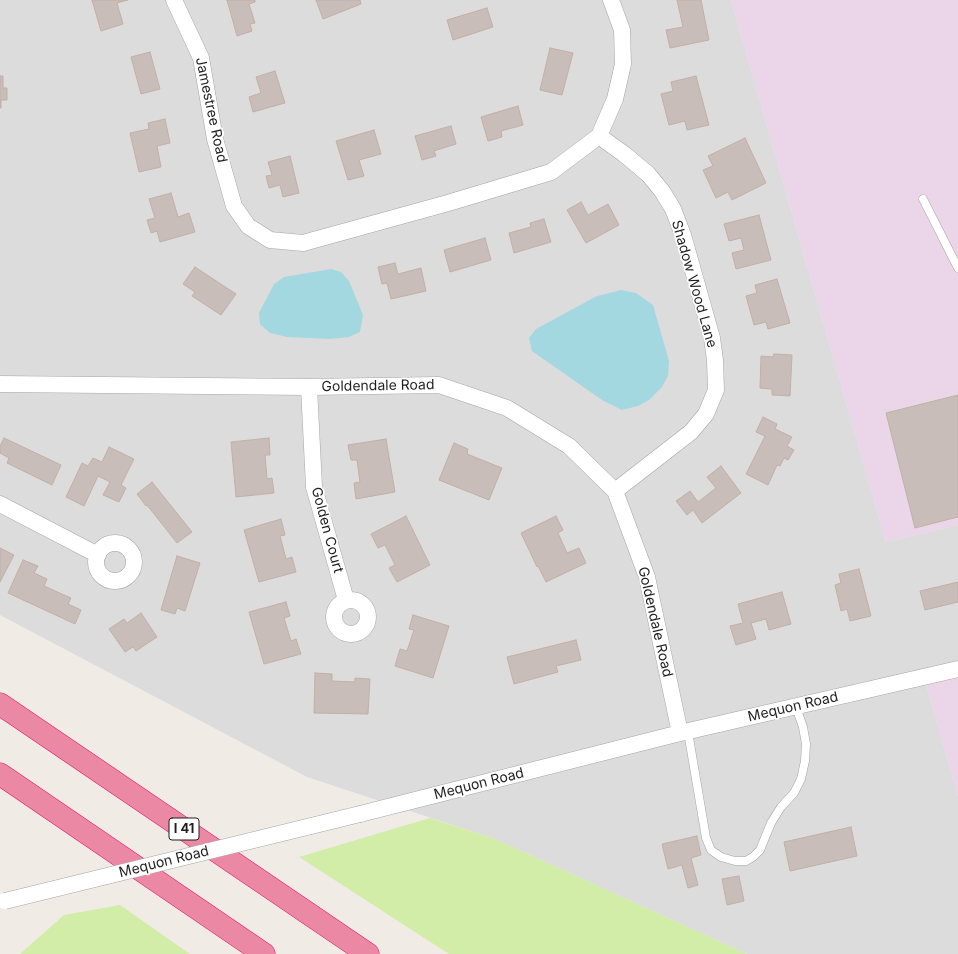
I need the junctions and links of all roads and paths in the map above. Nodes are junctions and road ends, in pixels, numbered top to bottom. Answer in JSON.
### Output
{"nodes":[{"id":1,"x":174,"y":0,"type":"edge"},
{"id":2,"x":611,"y":0,"type":"edge"},
{"id":3,"x":599,"y":136,"type":"junction"},
{"id":4,"x":923,"y":199,"type":"dead end"},
{"id":5,"x":958,"y":268,"type":"edge"},
{"id":6,"x":0,"y":384,"type":"edge"},
{"id":7,"x":309,"y":387,"type":"junction"},
{"id":8,"x":615,"y":491,"type":"junction"},
{"id":9,"x":0,"y":504,"type":"edge"},
{"id":10,"x":98,"y":555,"type":"dead end"},
{"id":11,"x":346,"y":600,"type":"dead end"},
{"id":12,"x":958,"y":669,"type":"edge"},
{"id":13,"x":0,"y":704,"type":"edge"},
{"id":14,"x":796,"y":706,"type":"junction"},
{"id":15,"x":684,"y":732,"type":"junction"},
{"id":16,"x":0,"y":774,"type":"edge"},
{"id":17,"x":2,"y":901,"type":"edge"},
{"id":18,"x":264,"y":954,"type":"edge"},
{"id":19,"x":368,"y":954,"type":"edge"}],
"edges":[{"from":1,"to":3,"type":"street","name":"Jamestree Road"},
{"from":2,"to":3,"type":"street"},
{"from":3,"to":8,"type":"street","name":"Shadow Wood Lane"},
{"from":4,"to":5,"type":"lane"},
{"from":6,"to":7,"type":"street","name":"Goldendale Road"},
{"from":7,"to":8,"type":"street","name":"Goldendale Road"},
{"from":7,"to":11,"type":"street","name":"Golden Court"},
{"from":8,"to":15,"type":"street","name":"Goldendale Road"},
{"from":9,"to":10,"type":"street"},
{"from":12,"to":14,"type":"street","name":"Mequon Road"},
{"from":13,"to":19,"type":"highway","number":"I 41"},
{"from":14,"to":15,"type":"street","name":"Mequon Road"},
{"from":14,"to":15,"type":"lane"},
{"from":15,"to":17,"type":"street","name":"Mequon Road","bridge":true},
{"from":16,"to":18,"type":"highway"}]}
